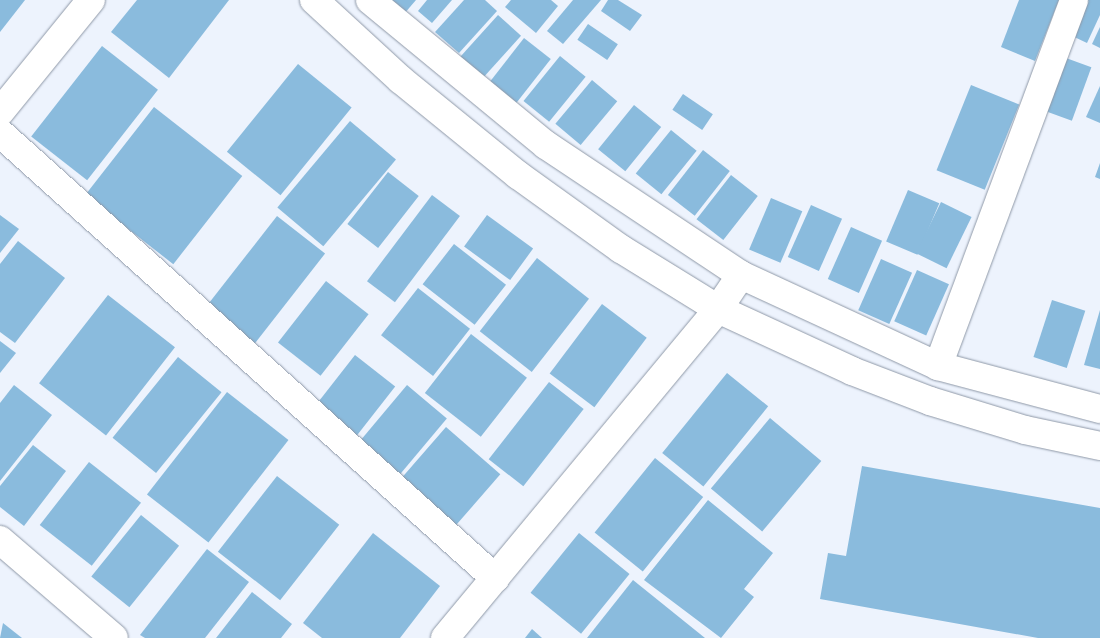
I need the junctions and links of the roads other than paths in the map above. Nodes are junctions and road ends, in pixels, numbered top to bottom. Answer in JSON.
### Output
{"nodes":[{"id":1,"x":90,"y":0,"type":"edge"},
{"id":2,"x":314,"y":0,"type":"edge"},
{"id":3,"x":370,"y":0,"type":"edge"},
{"id":4,"x":1074,"y":0,"type":"edge"},
{"id":5,"x":0,"y":112,"type":"edge"},
{"id":6,"x":0,"y":133,"type":"edge"},
{"id":7,"x":741,"y":275,"type":"junction"},
{"id":8,"x":718,"y":309,"type":"junction"},
{"id":9,"x":938,"y":366,"type":"junction"},
{"id":10,"x":1100,"y":409,"type":"edge"},
{"id":11,"x":1100,"y":446,"type":"edge"},
{"id":12,"x":0,"y":540,"type":"edge"},
{"id":13,"x":495,"y":578,"type":"junction"},
{"id":14,"x":114,"y":638,"type":"edge"},
{"id":15,"x":445,"y":638,"type":"edge"}],
"edges":[{"from":1,"to":5,"type":"street"},
{"from":2,"to":8,"type":"street"},
{"from":3,"to":7,"type":"street"},
{"from":4,"to":9,"type":"street"},
{"from":6,"to":13,"type":"street"},
{"from":7,"to":8,"type":"street"},
{"from":7,"to":9,"type":"street"},
{"from":8,"to":11,"type":"street"},
{"from":8,"to":13,"type":"street"},
{"from":9,"to":10,"type":"street"},
{"from":12,"to":14,"type":"street"},
{"from":13,"to":15,"type":"street"}]}
